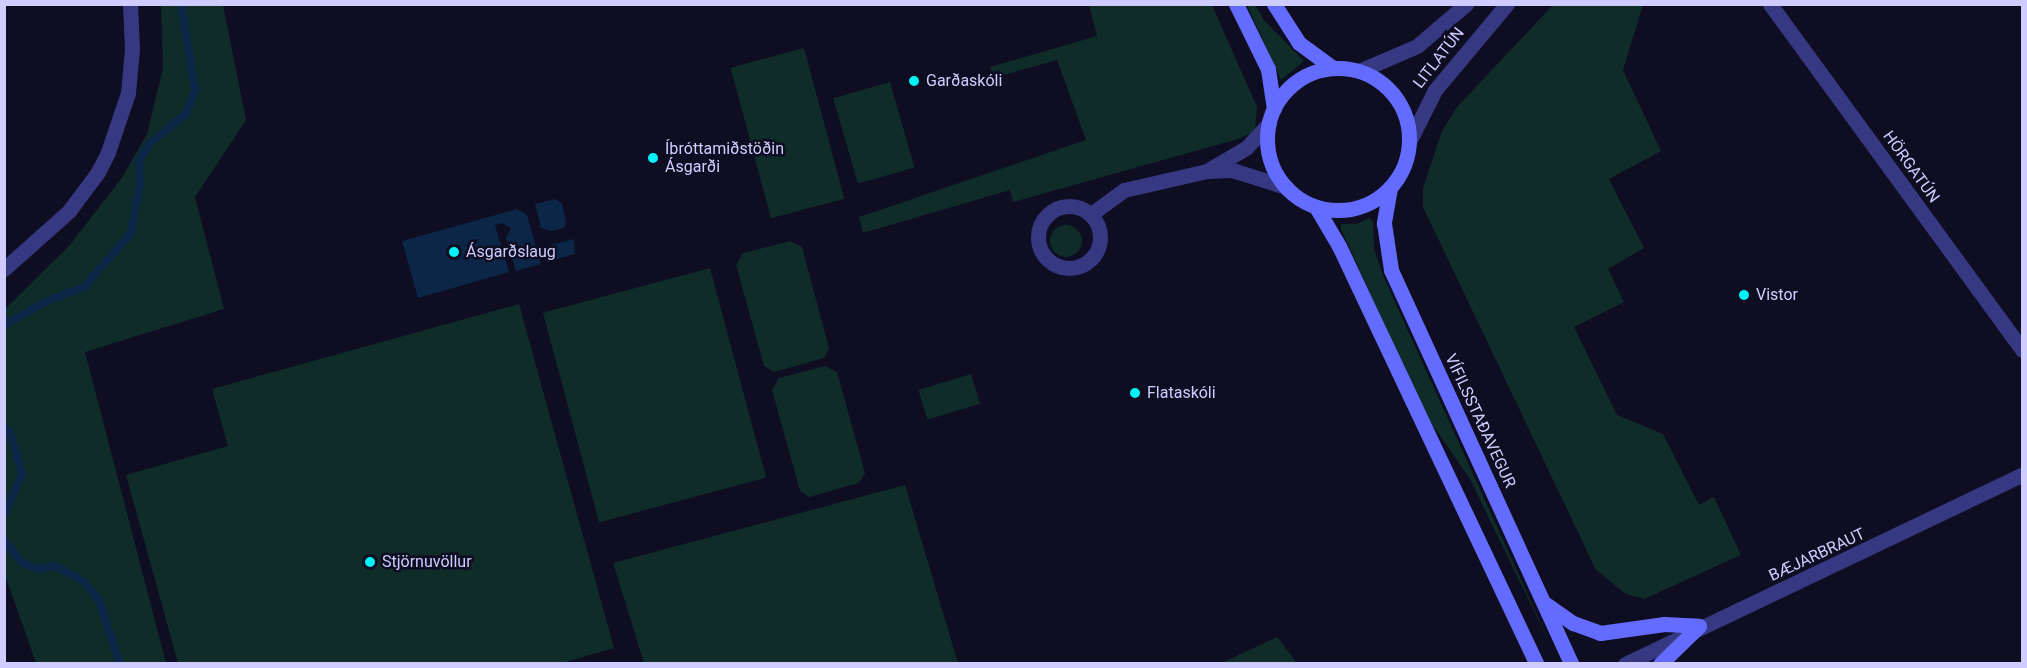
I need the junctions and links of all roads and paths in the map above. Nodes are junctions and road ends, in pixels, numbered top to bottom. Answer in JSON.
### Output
{"nodes":[{"id":1,"x":130,"y":4,"type":"edge"},
{"id":2,"x":1236,"y":4,"type":"edge"},
{"id":3,"x":1274,"y":4,"type":"edge"},
{"id":4,"x":1466,"y":4,"type":"edge"},
{"id":5,"x":1507,"y":4,"type":"edge"},
{"id":6,"x":1770,"y":4,"type":"edge"},
{"id":7,"x":1333,"y":68,"type":"junction"},
{"id":8,"x":1359,"y":71,"type":"junction"},
{"id":9,"x":1272,"y":116,"type":"junction"},
{"id":10,"x":1410,"y":140,"type":"junction"},
{"id":11,"x":1207,"y":171,"type":"junction"},
{"id":12,"x":1286,"y":187,"type":"junction"},
{"id":13,"x":1390,"y":188,"type":"junction"},
{"id":14,"x":1316,"y":207,"type":"junction"},
{"id":15,"x":1090,"y":214,"type":"junction"},
{"id":16,"x":4,"y":269,"type":"edge"},
{"id":17,"x":2022,"y":350,"type":"edge"},
{"id":18,"x":2022,"y":475,"type":"edge"},
{"id":19,"x":1547,"y":605,"type":"junction"},
{"id":20,"x":1699,"y":626,"type":"junction"},
{"id":21,"x":1538,"y":663,"type":"edge"},
{"id":22,"x":1571,"y":663,"type":"edge"},
{"id":23,"x":1625,"y":663,"type":"edge"},
{"id":24,"x":1660,"y":663,"type":"edge"}],
"edges":[{"from":1,"to":16,"type":"street"},
{"from":2,"to":9,"type":"main road"},
{"from":3,"to":7,"type":"main road"},
{"from":4,"to":8,"type":"street","name":"LITLATÚN"},
{"from":5,"to":10,"type":"street","name":"LITLATÚN"},
{"from":6,"to":17,"type":"street","name":"HÖRGATÚN"},
{"from":7,"to":8,"type":"main road"},
{"from":7,"to":9,"type":"main road"},
{"from":8,"to":10,"type":"main road"},
{"from":9,"to":11,"type":"street"},
{"from":9,"to":12,"type":"main road"},
{"from":10,"to":13,"type":"main road","name":"VÍFILSSTAÐAVEGUR"},
{"from":11,"to":12,"type":"street"},
{"from":11,"to":15,"type":"street"},
{"from":12,"to":14,"type":"main road"},
{"from":13,"to":14,"type":"main road"},
{"from":13,"to":19,"type":"main road","name":"VÍFILSSTAÐAVEGUR"},
{"from":14,"to":21,"type":"main road"},
{"from":15,"to":15,"type":"street"},
{"from":18,"to":20,"type":"street","name":"BÆJARBRAUT"},
{"from":19,"to":20,"type":"main road"},
{"from":19,"to":22,"type":"main road","name":"VÍFILSSTAÐAVEGUR"},
{"from":20,"to":23,"type":"street","name":"BÆJARBRAUT"},
{"from":20,"to":24,"type":"main road"}]}
